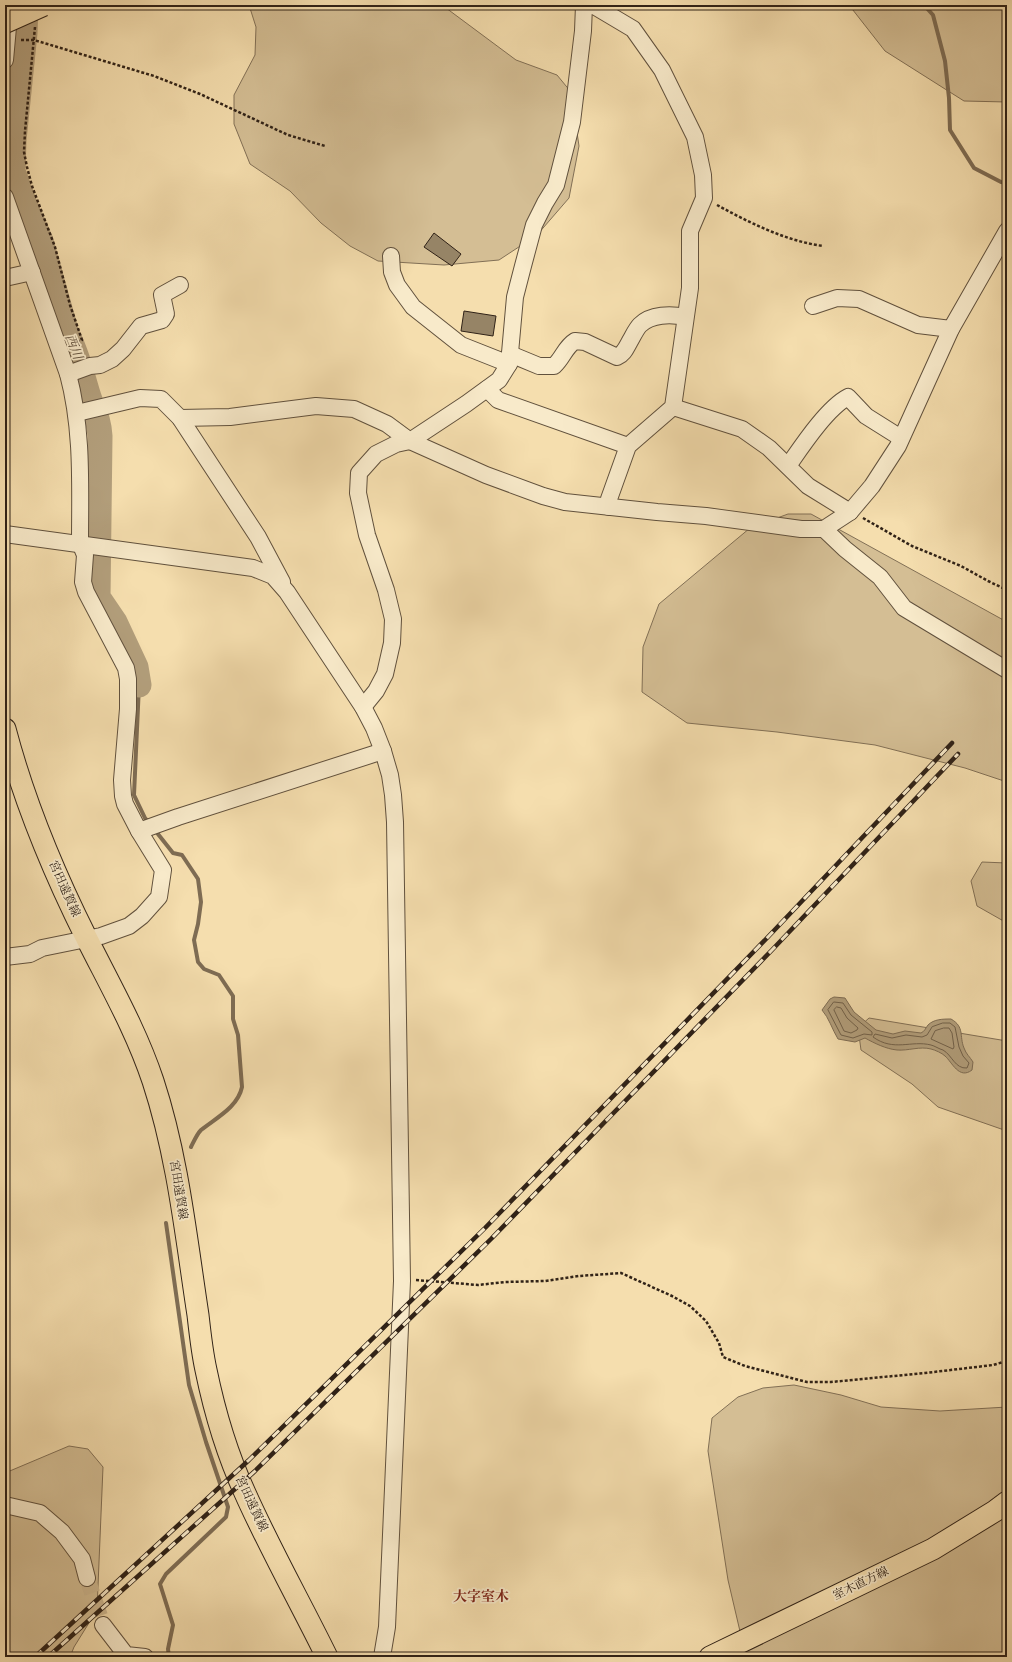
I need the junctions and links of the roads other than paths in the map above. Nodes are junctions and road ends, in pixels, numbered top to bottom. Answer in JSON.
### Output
{"nodes":[{"id":1,"x":10,"y":5,"type":"edge"},
{"id":2,"x":584,"y":5,"type":"edge"},
{"id":3,"x":588,"y":5,"type":"edge"},
{"id":4,"x":39,"y":12,"type":"edge"},
{"id":5,"x":5,"y":22,"type":"edge"},
{"id":6,"x":5,"y":60,"type":"edge"},
{"id":7,"x":5,"y":197,"type":"edge"},
{"id":8,"x":1007,"y":231,"type":"edge"},
{"id":9,"x":391,"y":256,"type":"dead end"},
{"id":10,"x":32,"y":272,"type":"junction"},
{"id":11,"x":5,"y":278,"type":"edge"},
{"id":12,"x":180,"y":285,"type":"dead end"},
{"id":13,"x":813,"y":306,"type":"dead end"},
{"id":14,"x":685,"y":318,"type":"junction"},
{"id":15,"x":951,"y":329,"type":"junction"},
{"id":16,"x":510,"y":359,"type":"junction"},
{"id":17,"x":68,"y":374,"type":"junction"},
{"id":18,"x":487,"y":389,"type":"junction"},
{"id":19,"x":673,"y":407,"type":"junction"},
{"id":20,"x":77,"y":414,"type":"junction"},
{"id":21,"x":180,"y":418,"type":"junction"},
{"id":22,"x":902,"y":438,"type":"junction"},
{"id":23,"x":410,"y":440,"type":"junction"},
{"id":24,"x":628,"y":446,"type":"junction"},
{"id":25,"x":788,"y":466,"type":"junction"},
{"id":26,"x":609,"y":506,"type":"junction"},
{"id":27,"x":850,"y":512,"type":"junction"},
{"id":28,"x":824,"y":529,"type":"junction"},
{"id":29,"x":5,"y":534,"type":"edge"},
{"id":30,"x":80,"y":543,"type":"junction"},
{"id":31,"x":287,"y":592,"type":"junction"},
{"id":32,"x":1007,"y":670,"type":"edge"},
{"id":33,"x":363,"y":707,"type":"junction"},
{"id":34,"x":5,"y":729,"type":"edge"},
{"id":35,"x":383,"y":750,"type":"junction"},
{"id":36,"x":140,"y":831,"type":"junction"},
{"id":37,"x":87,"y":939,"type":"junction"},
{"id":38,"x":5,"y":957,"type":"edge"},
{"id":39,"x":1007,"y":1502,"type":"edge"},
{"id":40,"x":5,"y":1505,"type":"edge"},
{"id":41,"x":87,"y":1578,"type":"tunnel mouth"},
{"id":42,"x":103,"y":1625,"type":"tunnel mouth"},
{"id":43,"x":144,"y":1657,"type":"edge"},
{"id":44,"x":327,"y":1657,"type":"edge"},
{"id":45,"x":382,"y":1657,"type":"edge"},
{"id":46,"x":710,"y":1657,"type":"edge"}],
"edges":[{"from":1,"to":6,"type":"street"},
{"from":2,"to":16,"type":"street"},
{"from":3,"to":14,"type":"street"},
{"from":4,"to":5,"type":"highway","bridge":true},
{"from":7,"to":10,"type":"street"},
{"from":8,"to":15,"type":"street"},
{"from":9,"to":16,"type":"street"},
{"from":10,"to":11,"type":"street"},
{"from":10,"to":17,"type":"street"},
{"from":12,"to":17,"type":"street"},
{"from":13,"to":15,"type":"street"},
{"from":14,"to":16,"type":"street"},
{"from":14,"to":19,"type":"street"},
{"from":15,"to":22,"type":"street"},
{"from":16,"to":18,"type":"street"},
{"from":17,"to":20,"type":"street"},
{"from":18,"to":23,"type":"street"},
{"from":18,"to":24,"type":"street"},
{"from":19,"to":24,"type":"street"},
{"from":19,"to":25,"type":"street"},
{"from":20,"to":21,"type":"street"},
{"from":20,"to":30,"type":"street"},
{"from":21,"to":23,"type":"street"},
{"from":21,"to":31,"type":"street"},
{"from":22,"to":25,"type":"street"},
{"from":22,"to":27,"type":"street"},
{"from":23,"to":26,"type":"street"},
{"from":23,"to":33,"type":"street"},
{"from":24,"to":26,"type":"street"},
{"from":25,"to":27,"type":"street"},
{"from":26,"to":28,"type":"street"},
{"from":27,"to":28,"type":"street"},
{"from":28,"to":32,"type":"street"},
{"from":29,"to":30,"type":"street"},
{"from":30,"to":31,"type":"street"},
{"from":30,"to":36,"type":"street"},
{"from":31,"to":33,"type":"street"},
{"from":33,"to":35,"type":"street"},
{"from":34,"to":37,"type":"main road","name":"宮田遠賀線"},
{"from":35,"to":36,"type":"street"},
{"from":35,"to":45,"type":"street"},
{"from":36,"to":37,"type":"street"},
{"from":37,"to":38,"type":"street"},
{"from":37,"to":44,"type":"main road","name":"宮田遠賀線"},
{"from":39,"to":46,"type":"main road","name":"室木直方線"},
{"from":40,"to":41,"type":"street"},
{"from":42,"to":43,"type":"street"}]}
